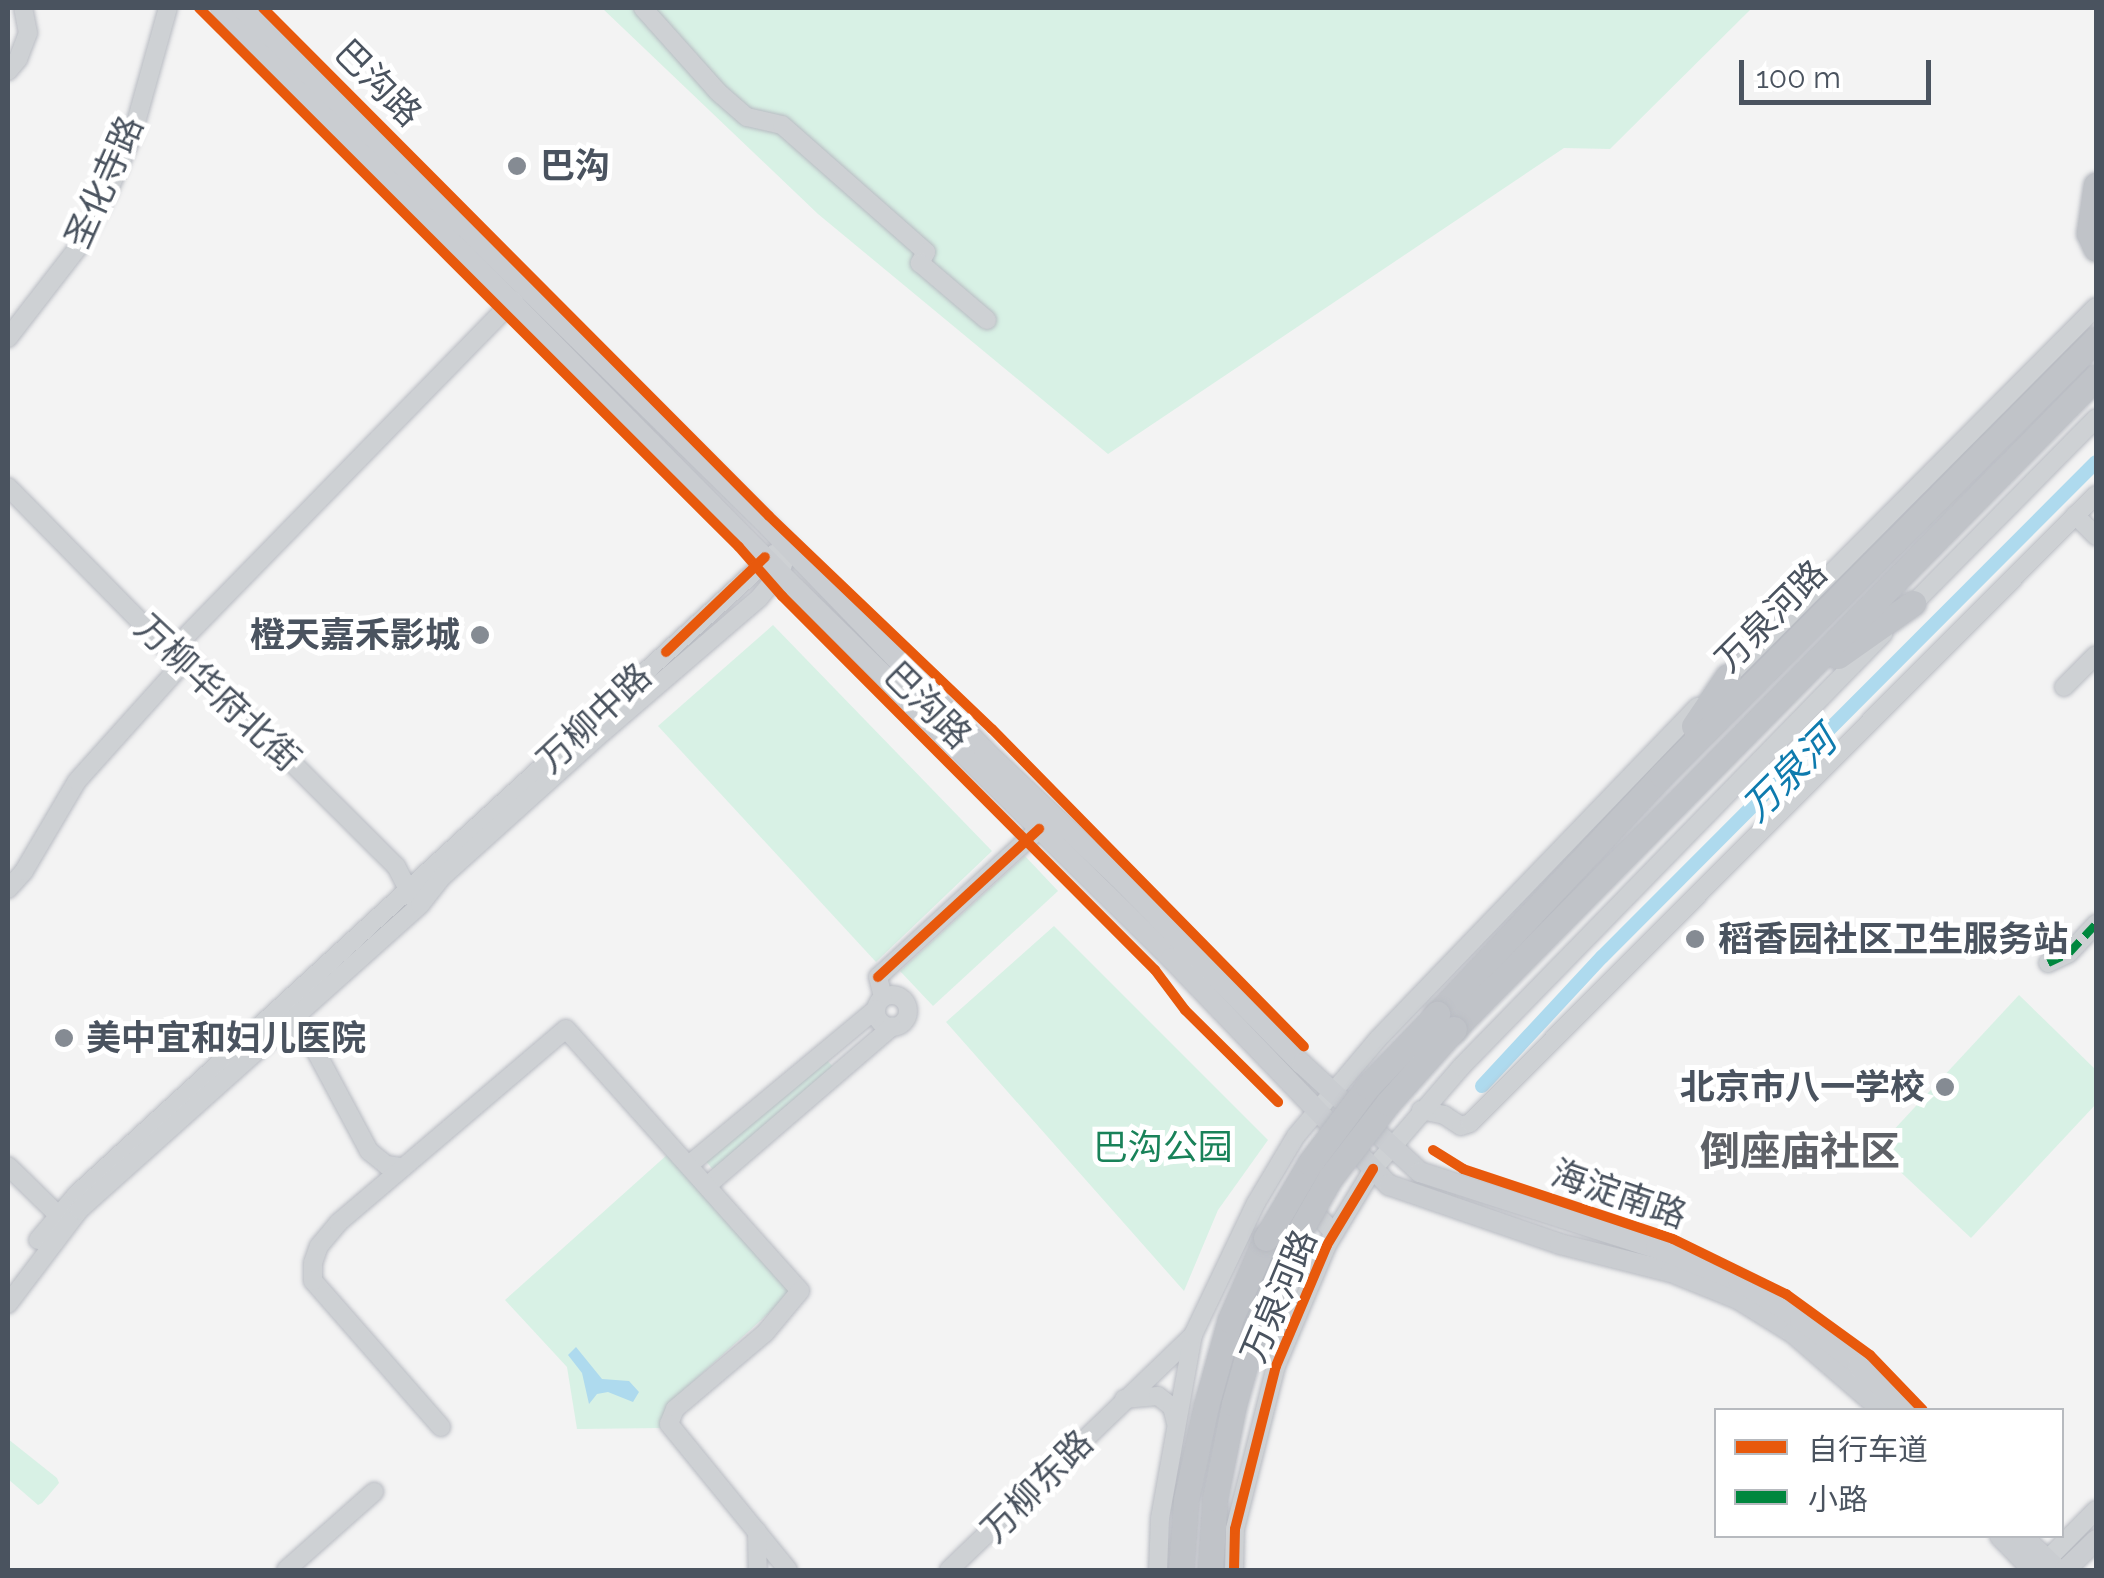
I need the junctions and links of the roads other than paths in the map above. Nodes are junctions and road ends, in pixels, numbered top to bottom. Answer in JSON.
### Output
{"nodes":[{"id":1,"x":23,"y":8,"type":"edge"},
{"id":2,"x":168,"y":8,"type":"edge"},
{"id":3,"x":221,"y":8,"type":"edge"},
{"id":4,"x":242,"y":8,"type":"edge"},
{"id":5,"x":643,"y":8,"type":"edge"},
{"id":6,"x":8,"y":70,"type":"edge"},
{"id":7,"x":2096,"y":185,"type":"edge"},
{"id":8,"x":2096,"y":248,"type":"edge"},
{"id":9,"x":514,"y":300,"type":"junction"},
{"id":10,"x":2096,"y":307,"type":"edge"},
{"id":11,"x":987,"y":320,"type":"dead end"},
{"id":12,"x":8,"y":338,"type":"edge"},
{"id":13,"x":2096,"y":339,"type":"edge"},
{"id":14,"x":2096,"y":377,"type":"edge"},
{"id":15,"x":2096,"y":418,"type":"edge"},
{"id":16,"x":8,"y":487,"type":"edge"},
{"id":17,"x":2096,"y":495,"type":"edge"},
{"id":18,"x":2076,"y":516,"type":"junction"},
{"id":19,"x":2096,"y":536,"type":"edge"},
{"id":20,"x":789,"y":547,"type":"junction"},
{"id":21,"x":765,"y":557,"type":"junction"},
{"id":22,"x":780,"y":573,"type":"junction"},
{"id":23,"x":1913,"y":603,"type":"junction"},
{"id":24,"x":2096,"y":656,"type":"edge"},
{"id":25,"x":182,"y":664,"type":"junction"},
{"id":26,"x":1728,"y":676,"type":"junction"},
{"id":27,"x":2064,"y":688,"type":"dead end"},
{"id":28,"x":1785,"y":694,"type":"junction"},
{"id":29,"x":1662,"y":775,"type":"junction"},
{"id":30,"x":1039,"y":828,"type":"junction"},
{"id":31,"x":8,"y":888,"type":"edge"},
{"id":32,"x":413,"y":898,"type":"junction"},
{"id":33,"x":2096,"y":924,"type":"edge"},
{"id":34,"x":2048,"y":962,"type":"dead end"},
{"id":35,"x":879,"y":1003,"type":"junction"},
{"id":36,"x":1405,"y":1010,"type":"junction"},
{"id":37,"x":290,"y":1021,"type":"junction"},
{"id":38,"x":1445,"y":1021,"type":"junction"},
{"id":39,"x":906,"y":1026,"type":"junction"},
{"id":40,"x":1378,"y":1039,"type":"junction"},
{"id":41,"x":830,"y":1048,"type":"junction"},
{"id":42,"x":1461,"y":1067,"type":"junction"},
{"id":43,"x":845,"y":1068,"type":"junction"},
{"id":44,"x":1331,"y":1091,"type":"junction"},
{"id":45,"x":1316,"y":1110,"type":"junction"},
{"id":46,"x":1421,"y":1110,"type":"junction"},
{"id":47,"x":1359,"y":1116,"type":"junction"},
{"id":48,"x":1343,"y":1138,"type":"junction"},
{"id":49,"x":1391,"y":1145,"type":"junction"},
{"id":50,"x":690,"y":1164,"type":"junction"},
{"id":51,"x":8,"y":1166,"type":"edge"},
{"id":52,"x":404,"y":1167,"type":"junction"},
{"id":53,"x":1373,"y":1169,"type":"junction"},
{"id":54,"x":708,"y":1185,"type":"junction"},
{"id":55,"x":1256,"y":1203,"type":"junction"},
{"id":56,"x":56,"y":1214,"type":"junction"},
{"id":57,"x":1331,"y":1239,"type":"junction"},
{"id":58,"x":1278,"y":1244,"type":"junction"},
{"id":59,"x":8,"y":1283,"type":"edge"},
{"id":60,"x":8,"y":1304,"type":"edge"},
{"id":61,"x":1193,"y":1335,"type":"junction"},
{"id":62,"x":1124,"y":1399,"type":"junction"},
{"id":63,"x":1880,"y":1408,"type":"edge"},
{"id":64,"x":1902,"y":1408,"type":"edge"},
{"id":65,"x":1176,"y":1423,"type":"junction"},
{"id":66,"x":441,"y":1427,"type":"dead end"},
{"id":67,"x":374,"y":1492,"type":"dead end"},
{"id":68,"x":2096,"y":1510,"type":"edge"},
{"id":69,"x":757,"y":1530,"type":"junction"},
{"id":70,"x":2003,"y":1538,"type":"edge"},
{"id":71,"x":2024,"y":1538,"type":"edge"},
{"id":72,"x":2096,"y":1540,"type":"edge"},
{"id":73,"x":2048,"y":1568,"type":"edge"},
{"id":74,"x":286,"y":1570,"type":"edge"},
{"id":75,"x":758,"y":1570,"type":"edge"},
{"id":76,"x":788,"y":1570,"type":"edge"},
{"id":77,"x":948,"y":1570,"type":"edge"},
{"id":78,"x":1158,"y":1570,"type":"edge"},
{"id":79,"x":1181,"y":1570,"type":"edge"},
{"id":80,"x":1210,"y":1570,"type":"edge"},
{"id":81,"x":1234,"y":1570,"type":"edge"}],
"edges":[{"from":1,"to":6,"type":"street"},
{"from":2,"to":12,"type":"street","name":"圣化寺路"},
{"from":3,"to":9,"type":"main road","name":"巴沟路"},
{"from":4,"to":20,"type":"main road","name":"巴沟路"},
{"from":5,"to":11,"type":"street"},
{"from":7,"to":8,"type":"highway"},
{"from":9,"to":21,"type":"main road","name":"巴沟路"},
{"from":9,"to":25,"type":"street"},
{"from":10,"to":26,"type":"street","name":"万泉河路"},
{"from":13,"to":29,"type":"highway","name":"万泉河路"},
{"from":14,"to":28,"type":"highway","name":"万泉河路"},
{"from":15,"to":23,"type":"street"},
{"from":16,"to":25,"type":"street","name":"万柳华府北街"},
{"from":17,"to":18,"type":"street"},
{"from":18,"to":19,"type":"street"},
{"from":18,"to":46,"type":"street"},
{"from":20,"to":21,"type":"street","name":"万柳中路"},
{"from":20,"to":22,"type":"street","name":"万柳中路"},
{"from":20,"to":44,"type":"main road","name":"巴沟路"},
{"from":21,"to":22,"type":"main road","name":"巴沟路"},
{"from":21,"to":32,"type":"street","name":"万柳中路"},
{"from":22,"to":30,"type":"main road","name":"巴沟路"},
{"from":22,"to":32,"type":"street","name":"万柳中路"},
{"from":23,"to":28,"type":"highway"},
{"from":23,"to":42,"type":"street"},
{"from":24,"to":27,"type":"street"},
{"from":25,"to":31,"type":"street"},
{"from":25,"to":32,"type":"street","name":"万柳华府北街"},
{"from":26,"to":29,"type":"highway"},
{"from":26,"to":36,"type":"street","name":"万泉河路"},
{"from":28,"to":38,"type":"highway","name":"万泉河路"},
{"from":29,"to":38,"type":"highway","name":"万泉河路"},
{"from":30,"to":35,"type":"street"},
{"from":30,"to":45,"type":"main road","name":"巴沟路"},
{"from":32,"to":37,"type":"street","name":"万柳中路"},
{"from":32,"to":56,"type":"street","name":"万柳中路"},
{"from":33,"to":34,"type":"street"},
{"from":35,"to":39,"type":"street"},
{"from":35,"to":39,"type":"street"},
{"from":35,"to":41,"type":"street"},
{"from":36,"to":40,"type":"street","name":"万泉河路"},
{"from":36,"to":42,"type":"street"},
{"from":37,"to":52,"type":"street"},
{"from":37,"to":60,"type":"street","name":"万柳中路"},
{"from":38,"to":58,"type":"highway","name":"万泉河路","bridge":true},
{"from":39,"to":43,"type":"street"},
{"from":40,"to":44,"type":"street","name":"万泉河路"},
{"from":40,"to":47,"type":"street"},
{"from":41,"to":43,"type":"street"},
{"from":41,"to":50,"type":"street"},
{"from":42,"to":46,"type":"street"},
{"from":43,"to":54,"type":"street"},
{"from":44,"to":45,"type":"street","name":"万泉河路"},
{"from":44,"to":47,"type":"main road","name":"巴沟路"},
{"from":45,"to":48,"type":"main road","name":"巴沟路"},
{"from":45,"to":55,"type":"street","name":"万泉河路"},
{"from":46,"to":49,"type":"street"},
{"from":47,"to":48,"type":"street"},
{"from":47,"to":49,"type":"main road","name":"海淀南路"},
{"from":48,"to":53,"type":"main road","name":"海淀南路"},
{"from":48,"to":57,"type":"street"},
{"from":49,"to":53,"type":"street","name":"万泉河路"},
{"from":49,"to":64,"type":"main road","name":"海淀南路"},
{"from":50,"to":52,"type":"street"},
{"from":50,"to":54,"type":"street"},
{"from":51,"to":56,"type":"street"},
{"from":52,"to":66,"type":"street"},
{"from":53,"to":57,"type":"street","name":"万泉河路"},
{"from":53,"to":63,"type":"main road","name":"海淀南路"},
{"from":54,"to":69,"type":"street"},
{"from":55,"to":57,"type":"street"},
{"from":55,"to":61,"type":"street","name":"万泉河路"},
{"from":56,"to":59,"type":"street","name":"万柳中路"},
{"from":57,"to":81,"type":"street","name":"万泉河路"},
{"from":58,"to":79,"type":"highway","name":"万泉河路"},
{"from":58,"to":80,"type":"highway","name":"万泉河路"},
{"from":61,"to":62,"type":"street","name":"万柳东路"},
{"from":61,"to":65,"type":"street","name":"万泉河路"},
{"from":62,"to":65,"type":"street"},
{"from":62,"to":77,"type":"street","name":"万柳东路"},
{"from":65,"to":78,"type":"street","name":"万泉河路"},
{"from":67,"to":74,"type":"street"},
{"from":68,"to":73,"type":"street"},
{"from":69,"to":75,"type":"street"},
{"from":69,"to":76,"type":"street"},
{"from":70,"to":73,"type":"main road"},
{"from":71,"to":73,"type":"main road"},
{"from":72,"to":73,"type":"main road"}]}
